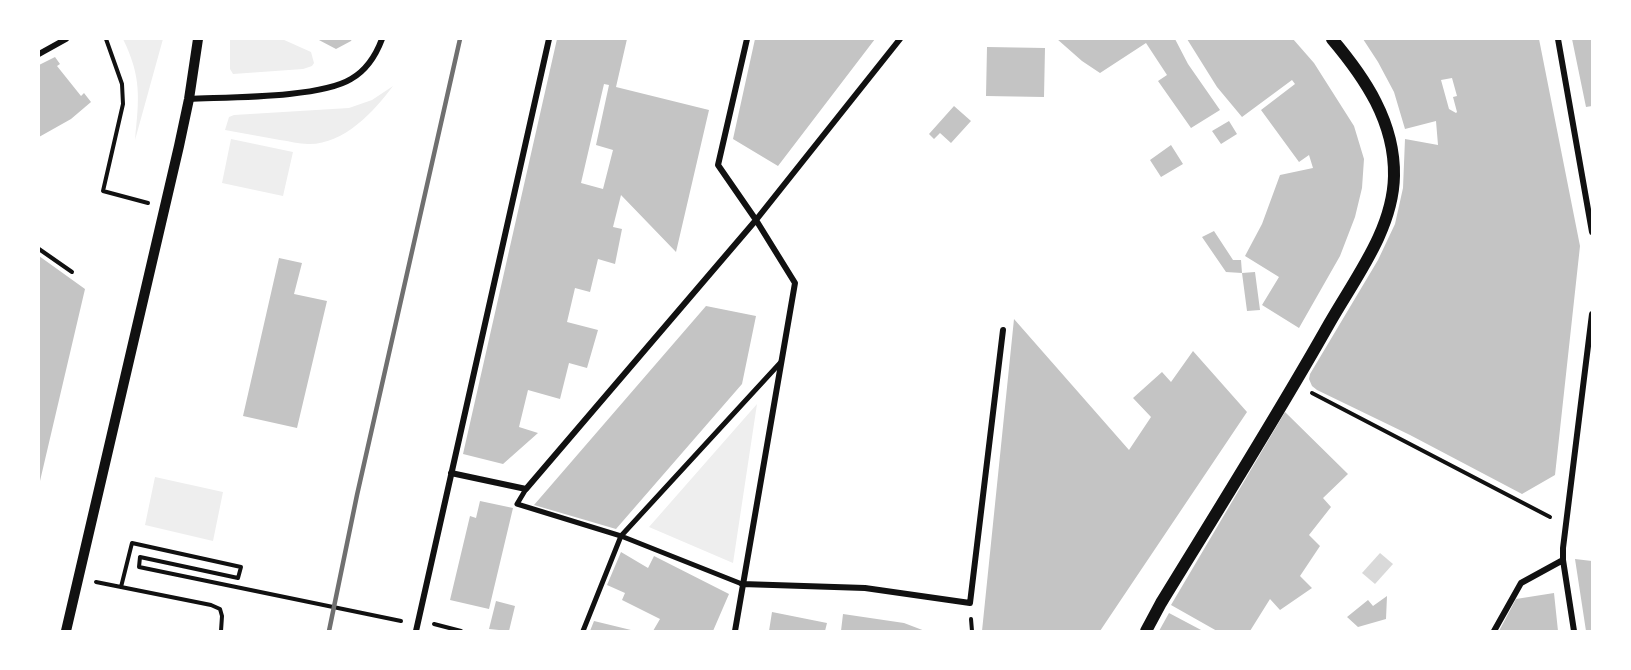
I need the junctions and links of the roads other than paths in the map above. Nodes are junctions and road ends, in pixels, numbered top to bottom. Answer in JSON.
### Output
{"nodes":[{"id":1,"x":66,"y":39,"type":"edge"},
{"id":2,"x":198,"y":39,"type":"edge"},
{"id":3,"x":382,"y":39,"type":"edge"},
{"id":4,"x":549,"y":39,"type":"edge"},
{"id":5,"x":747,"y":39,"type":"edge"},
{"id":6,"x":900,"y":39,"type":"edge"},
{"id":7,"x":1332,"y":39,"type":"edge"},
{"id":8,"x":1558,"y":39,"type":"edge"},
{"id":9,"x":39,"y":54,"type":"edge"},
{"id":10,"x":189,"y":99,"type":"junction"},
{"id":11,"x":756,"y":220,"type":"junction"},
{"id":12,"x":1592,"y":232,"type":"edge"},
{"id":13,"x":1592,"y":314,"type":"edge"},
{"id":14,"x":1004,"y":330,"type":"dead end"},
{"id":15,"x":781,"y":362,"type":"junction"},
{"id":16,"x":452,"y":473,"type":"junction"},
{"id":17,"x":525,"y":489,"type":"junction"},
{"id":18,"x":621,"y":536,"type":"junction"},
{"id":19,"x":1563,"y":560,"type":"junction"},
{"id":20,"x":742,"y":584,"type":"junction"},
{"id":21,"x":66,"y":631,"type":"edge"},
{"id":22,"x":416,"y":631,"type":"edge"},
{"id":23,"x":583,"y":631,"type":"edge"},
{"id":24,"x":735,"y":631,"type":"edge"},
{"id":25,"x":1146,"y":631,"type":"edge"},
{"id":26,"x":1494,"y":631,"type":"edge"},
{"id":27,"x":1574,"y":631,"type":"edge"}],
"edges":[{"from":1,"to":9,"type":"street"},
{"from":2,"to":10,"type":"street"},
{"from":3,"to":10,"type":"street"},
{"from":4,"to":16,"type":"street"},
{"from":5,"to":11,"type":"street"},
{"from":6,"to":11,"type":"street"},
{"from":7,"to":25,"type":"main road"},
{"from":8,"to":12,"type":"street"},
{"from":10,"to":21,"type":"street"},
{"from":11,"to":15,"type":"street"},
{"from":11,"to":17,"type":"street"},
{"from":13,"to":19,"type":"street"},
{"from":14,"to":20,"type":"street"},
{"from":15,"to":18,"type":"street"},
{"from":15,"to":20,"type":"street"},
{"from":16,"to":17,"type":"street"},
{"from":16,"to":22,"type":"street"},
{"from":17,"to":18,"type":"street"},
{"from":18,"to":20,"type":"street"},
{"from":18,"to":23,"type":"street"},
{"from":19,"to":26,"type":"street"},
{"from":19,"to":27,"type":"street"},
{"from":20,"to":24,"type":"street"}]}
